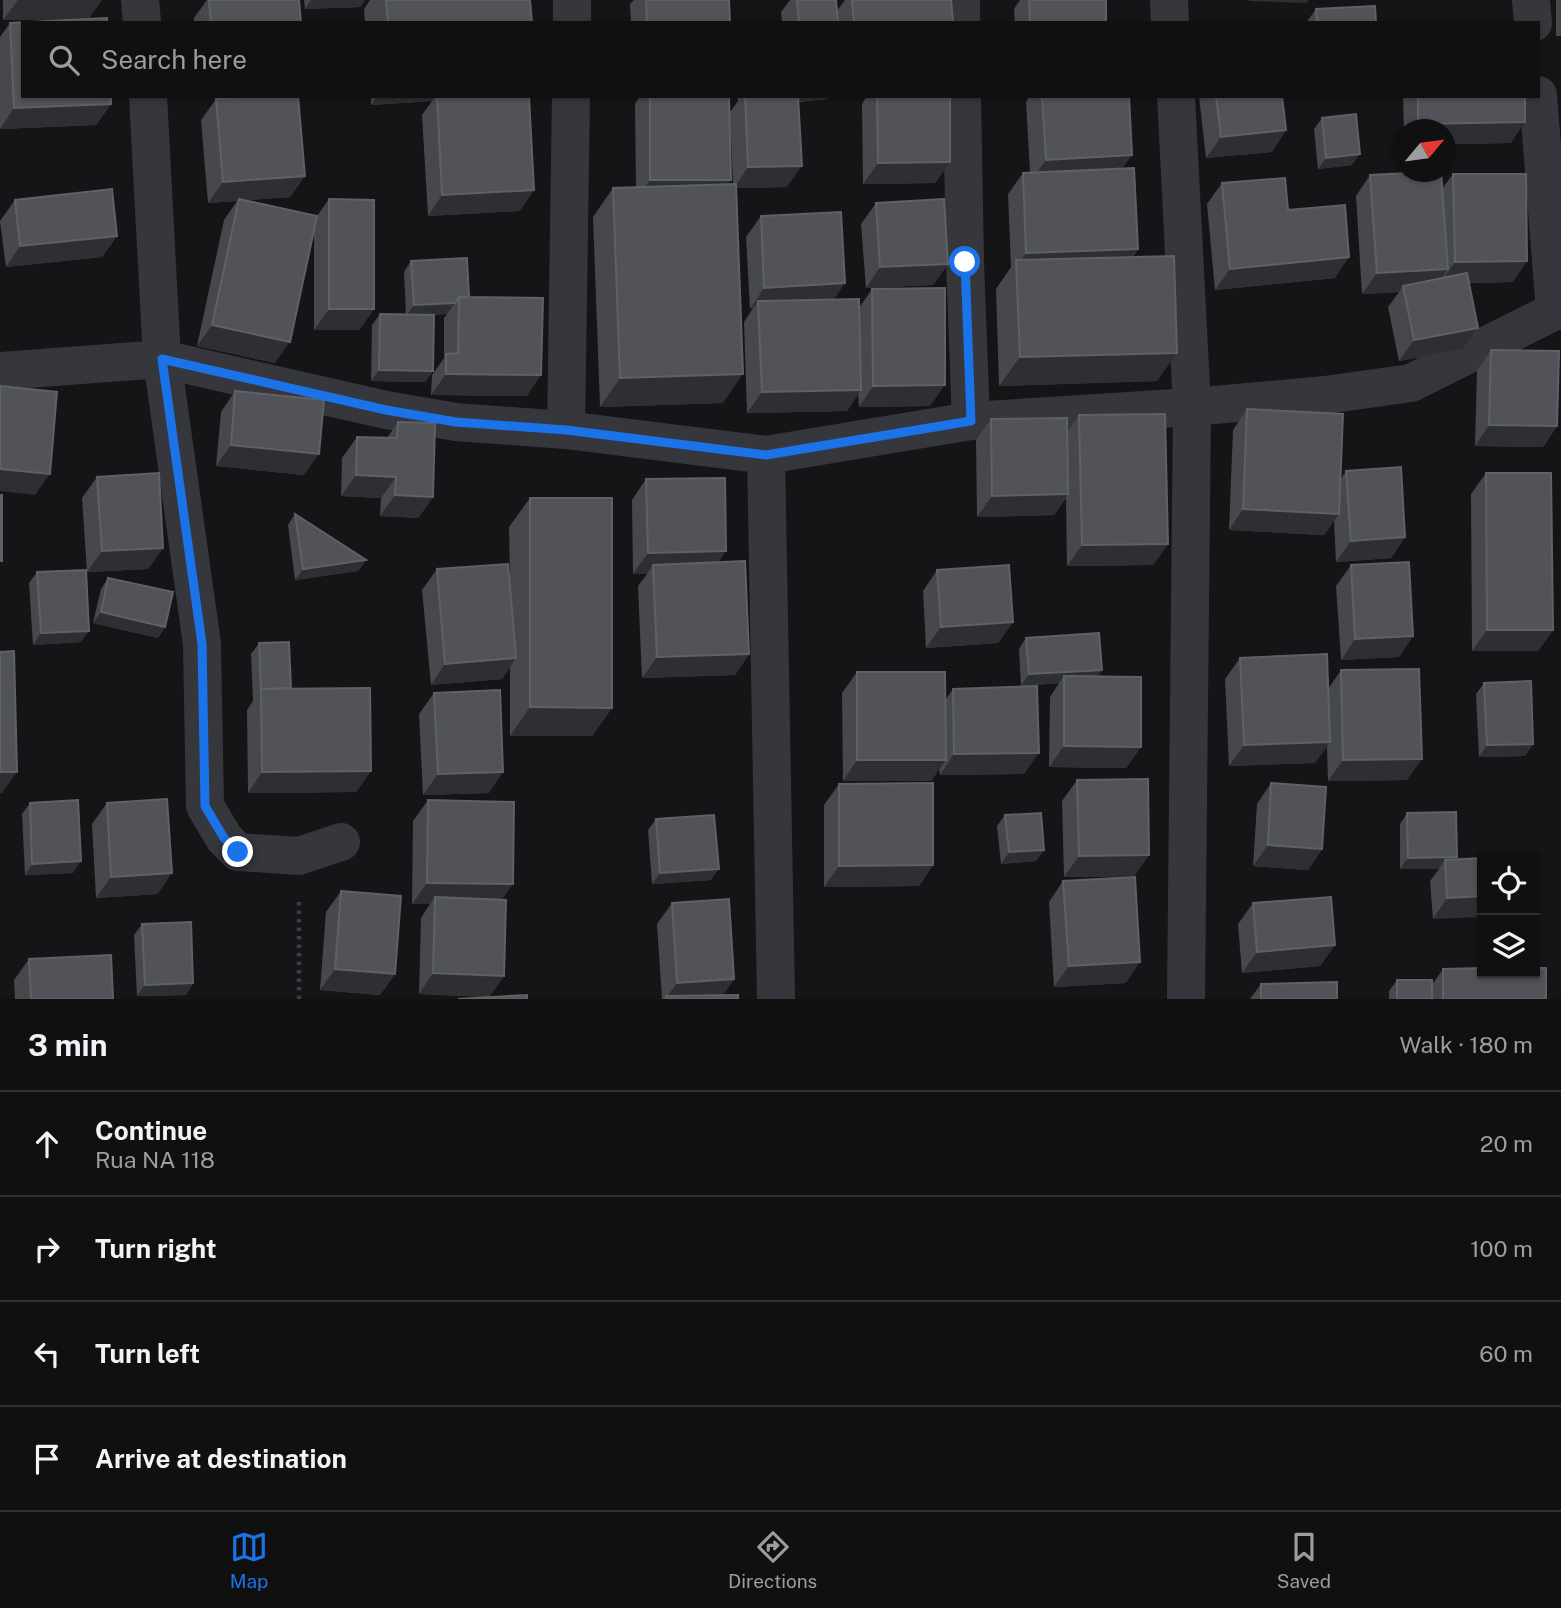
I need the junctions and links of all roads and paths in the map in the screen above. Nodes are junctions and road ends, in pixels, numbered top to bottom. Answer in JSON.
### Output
{"nodes":[{"id":1,"x":140,"y":0,"type":"edge"},
{"id":2,"x":572,"y":0,"type":"edge"},
{"id":3,"x":961,"y":0,"type":"edge"},
{"id":4,"x":1169,"y":0,"type":"edge"},
{"id":5,"x":1531,"y":0,"type":"edge"},
{"id":6,"x":142,"y":21,"type":"edge"},
{"id":7,"x":572,"y":21,"type":"edge"},
{"id":8,"x":961,"y":21,"type":"edge"},
{"id":9,"x":1170,"y":21,"type":"edge"},
{"id":10,"x":1533,"y":21,"type":"edge"},
{"id":11,"x":148,"y":98,"type":"edge"},
{"id":12,"x":571,"y":98,"type":"edge"},
{"id":13,"x":962,"y":98,"type":"edge"},
{"id":14,"x":1176,"y":98,"type":"edge"},
{"id":15,"x":1538,"y":98,"type":"edge"},
{"id":16,"x":1558,"y":311,"type":"edge"},
{"id":17,"x":162,"y":359,"type":"junction"},
{"id":18,"x":0,"y":371,"type":"edge"},
{"id":19,"x":1192,"y":407,"type":"junction"},
{"id":20,"x":971,"y":421,"type":"junction"},
{"id":21,"x":566,"y":430,"type":"junction"},
{"id":22,"x":766,"y":455,"type":"junction"},
{"id":23,"x":341,"y":842,"type":"dead end"},
{"id":24,"x":299,"y":856,"type":"junction"},
{"id":25,"x":299,"y":999,"type":"edge"},
{"id":26,"x":776,"y":999,"type":"edge"},
{"id":27,"x":1186,"y":999,"type":"edge"}],
"edges":[{"from":1,"to":6,"type":"street"},
{"from":2,"to":7,"type":"street"},
{"from":3,"to":8,"type":"street"},
{"from":4,"to":9,"type":"street"},
{"from":5,"to":10,"type":"street"},
{"from":11,"to":17,"type":"street"},
{"from":12,"to":21,"type":"street"},
{"from":13,"to":20,"type":"street"},
{"from":14,"to":19,"type":"street"},
{"from":15,"to":16,"type":"street"},
{"from":16,"to":19,"type":"street"},
{"from":17,"to":18,"type":"street"},
{"from":17,"to":21,"type":"street"},
{"from":17,"to":24,"type":"street"},
{"from":19,"to":20,"type":"street"},
{"from":19,"to":27,"type":"street"},
{"from":20,"to":22,"type":"street"},
{"from":21,"to":22,"type":"street"},
{"from":22,"to":26,"type":"street"},
{"from":23,"to":24,"type":"street"},
{"from":24,"to":25,"type":"path"}]}
